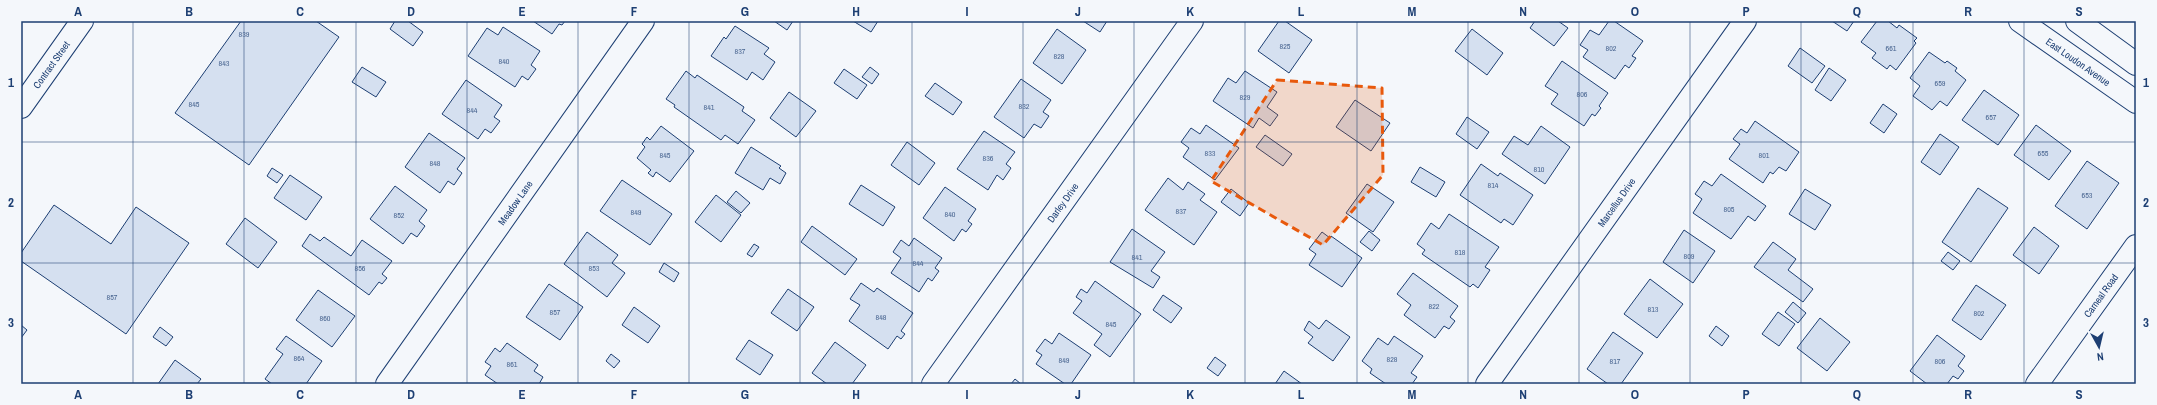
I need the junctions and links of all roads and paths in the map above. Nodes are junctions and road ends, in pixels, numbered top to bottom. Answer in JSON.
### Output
{"nodes":[{"id":1,"x":82,"y":21,"type":"edge"},
{"id":2,"x":643,"y":21,"type":"edge"},
{"id":3,"x":1192,"y":21,"type":"edge"},
{"id":4,"x":1746,"y":21,"type":"edge"},
{"id":5,"x":2020,"y":21,"type":"edge"},
{"id":6,"x":2077,"y":21,"type":"edge"},
{"id":7,"x":2136,"y":64,"type":"edge"},
{"id":8,"x":2136,"y":102,"type":"edge"},
{"id":9,"x":21,"y":108,"type":"edge"},
{"id":10,"x":2136,"y":246,"type":"edge"},
{"id":11,"x":387,"y":384,"type":"edge"},
{"id":12,"x":933,"y":384,"type":"edge"},
{"id":13,"x":1487,"y":384,"type":"edge"},
{"id":14,"x":2038,"y":384,"type":"edge"}],
"edges":[{"from":1,"to":9,"type":"street","name":"Contract Street"},
{"from":2,"to":11,"type":"street","name":"Meadow Lane"},
{"from":3,"to":12,"type":"street","name":"Darley Drive"},
{"from":4,"to":13,"type":"street","name":"Marcellus Drive"},
{"from":5,"to":8,"type":"street","name":"East Loudon Avenue"},
{"from":6,"to":7,"type":"street"},
{"from":10,"to":14,"type":"street","name":"Carneal Road"}]}
